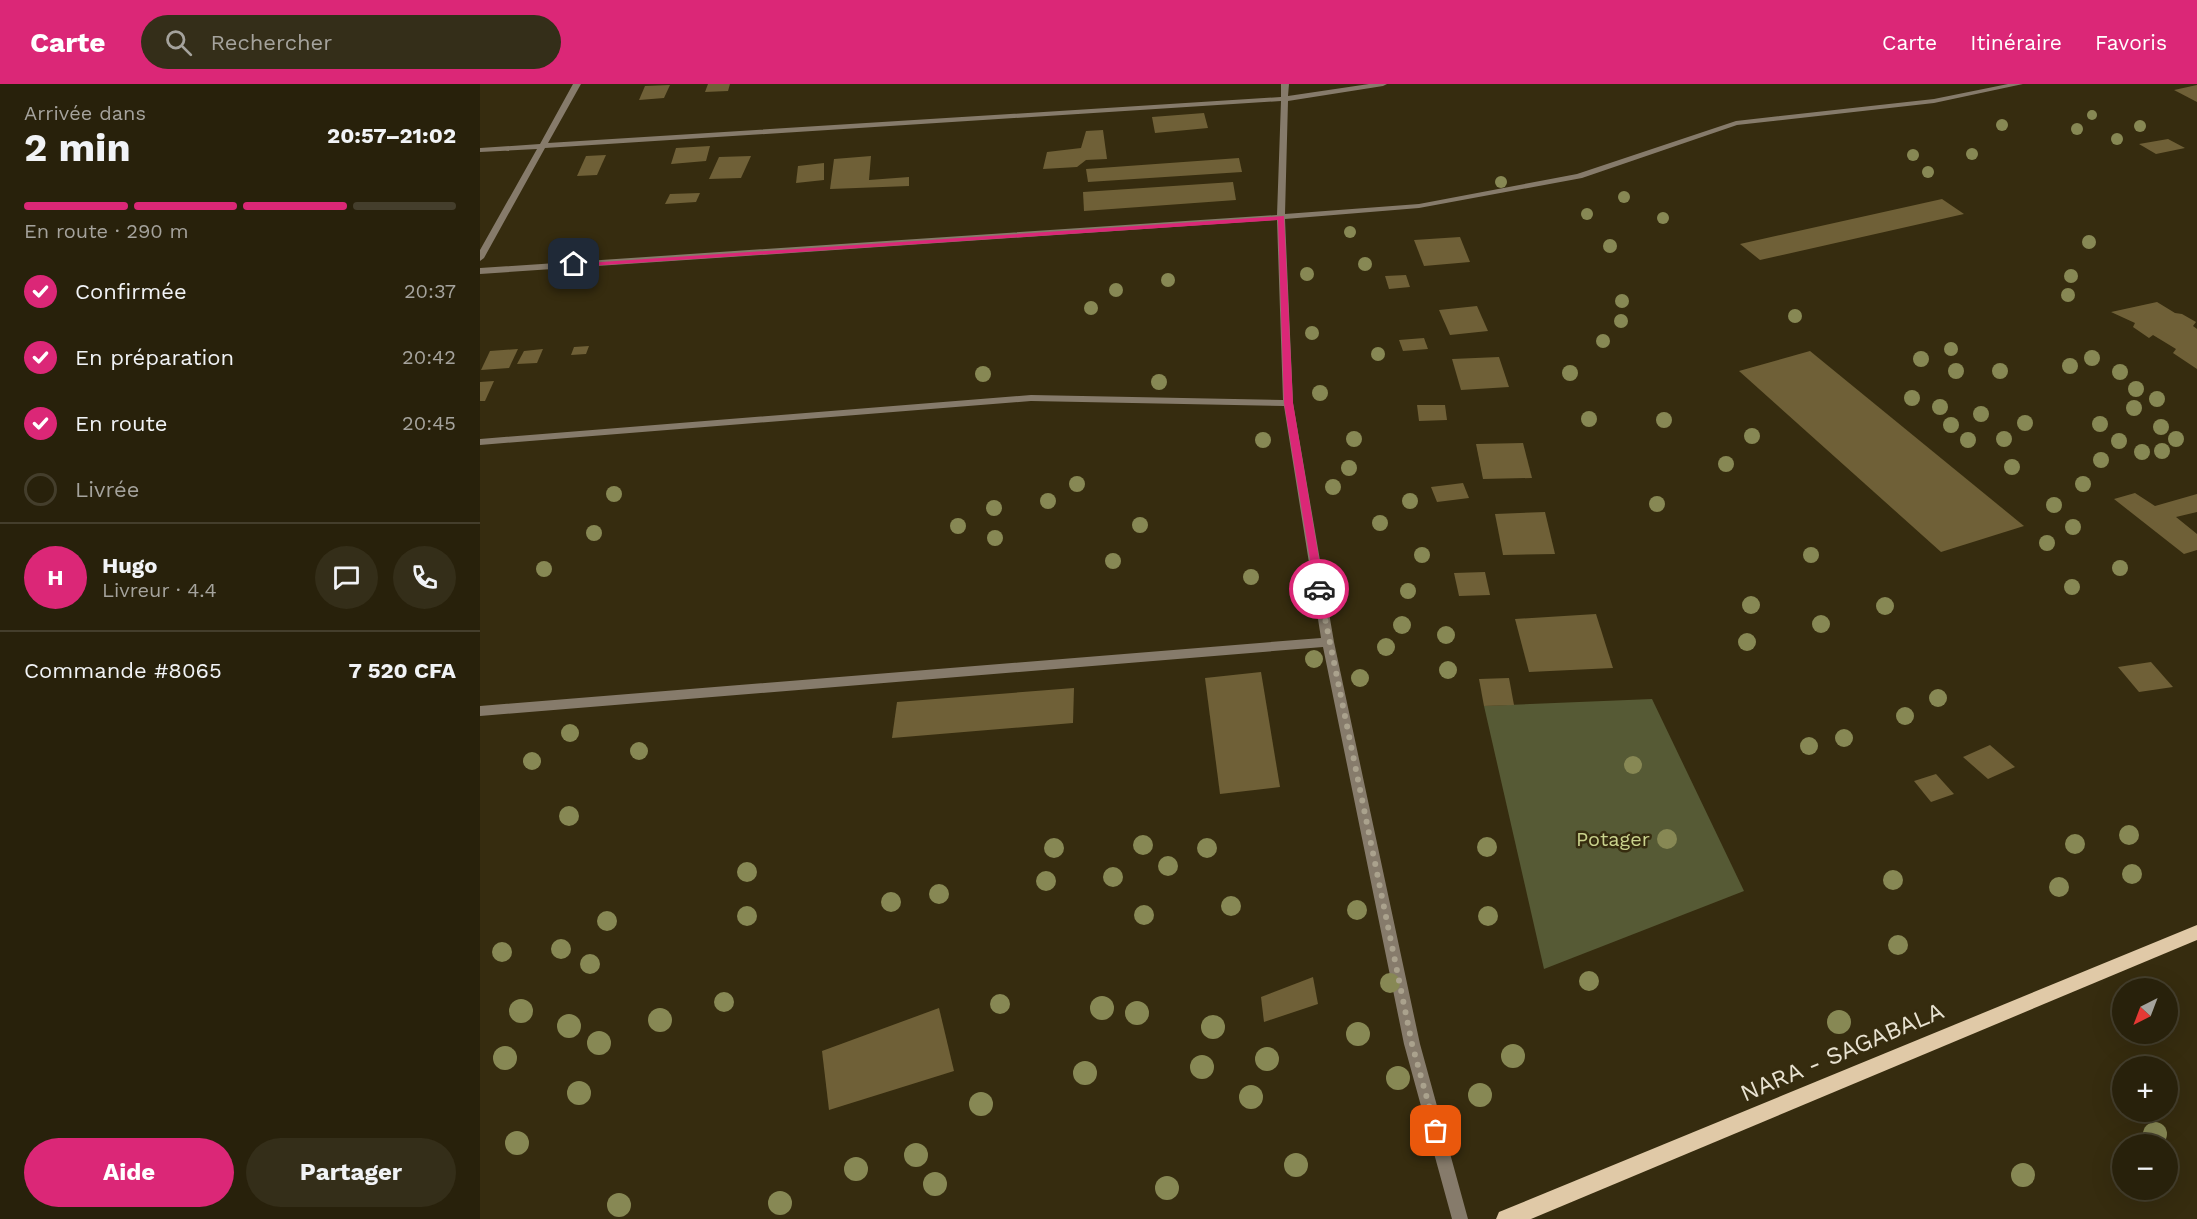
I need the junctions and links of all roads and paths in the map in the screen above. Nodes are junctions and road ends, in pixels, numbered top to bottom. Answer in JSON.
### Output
{"nodes":[{"id":1,"x":577,"y":84,"type":"edge"},
{"id":2,"x":1285,"y":84,"type":"edge"},
{"id":3,"x":1383,"y":84,"type":"edge"},
{"id":4,"x":2019,"y":84,"type":"edge"},
{"id":5,"x":1284,"y":99,"type":"junction"},
{"id":6,"x":542,"y":146,"type":"junction"},
{"id":7,"x":480,"y":150,"type":"edge"},
{"id":8,"x":1281,"y":218,"type":"junction"},
{"id":9,"x":480,"y":258,"type":"edge"},
{"id":10,"x":480,"y":271,"type":"edge"},
{"id":11,"x":1288,"y":403,"type":"junction"},
{"id":12,"x":480,"y":442,"type":"edge"},
{"id":13,"x":1328,"y":642,"type":"junction"},
{"id":14,"x":480,"y":711,"type":"edge"},
{"id":15,"x":2197,"y":932,"type":"edge"},
{"id":16,"x":1460,"y":1219,"type":"edge"},
{"id":17,"x":1506,"y":1219,"type":"edge"}],
"edges":[{"from":1,"to":6,"type":"street"},
{"from":2,"to":5,"type":"street"},
{"from":3,"to":5,"type":"street"},
{"from":4,"to":8,"type":"street"},
{"from":5,"to":6,"type":"street"},
{"from":5,"to":8,"type":"street"},
{"from":6,"to":7,"type":"street"},
{"from":6,"to":9,"type":"street"},
{"from":8,"to":10,"type":"street"},
{"from":8,"to":11,"type":"street"},
{"from":11,"to":12,"type":"street"},
{"from":11,"to":13,"type":"street"},
{"from":13,"to":14,"type":"street"},
{"from":13,"to":16,"type":"street"},
{"from":15,"to":17,"type":"main road","name":"NARA - SAGABALA"}]}
